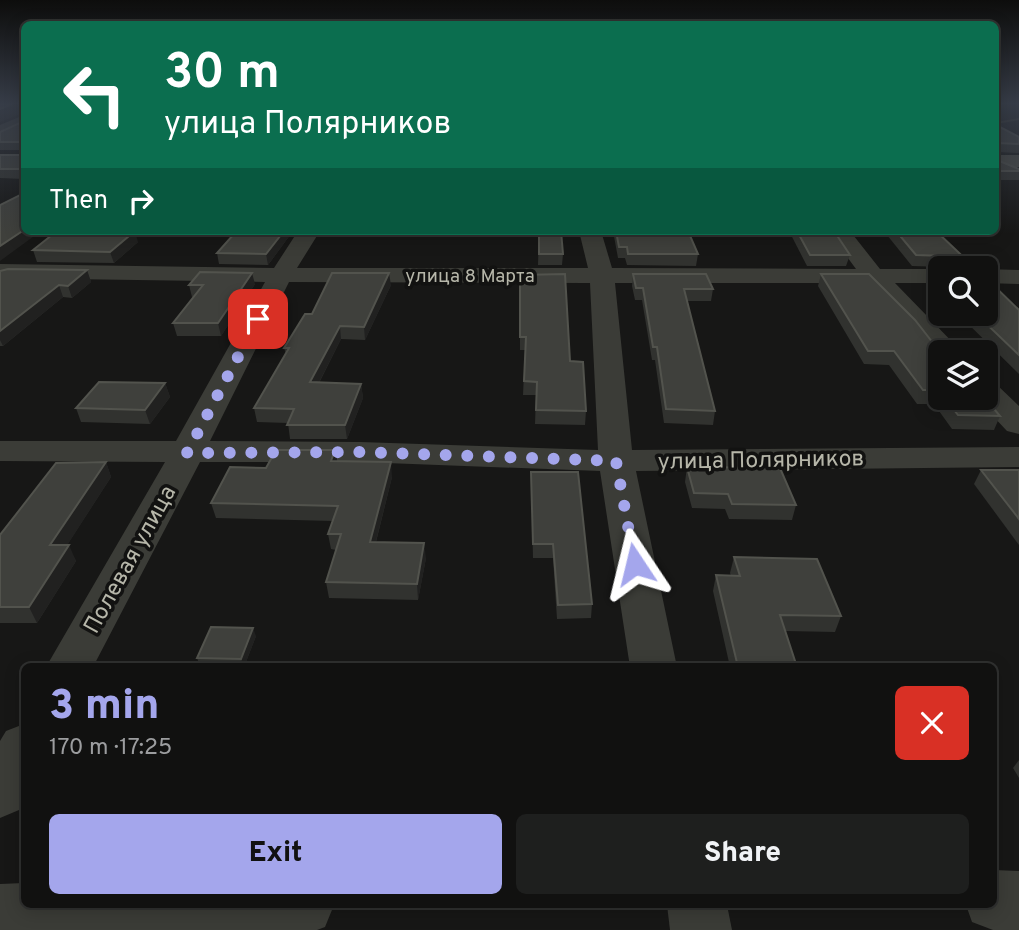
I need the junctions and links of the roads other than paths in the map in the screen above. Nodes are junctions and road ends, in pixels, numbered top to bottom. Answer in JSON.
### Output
{"nodes":[{"id":1,"x":999,"y":160,"type":"edge"},
{"id":2,"x":999,"y":161,"type":"edge"},
{"id":3,"x":1019,"y":161,"type":"edge"},
{"id":4,"x":1019,"y":173,"type":"edge"},
{"id":5,"x":306,"y":235,"type":"edge"},
{"id":6,"x":591,"y":235,"type":"edge"},
{"id":7,"x":842,"y":235,"type":"edge"},
{"id":8,"x":38,"y":247,"type":"edge"},
{"id":9,"x":2,"y":272,"type":"edge"},
{"id":10,"x":872,"y":274,"type":"junction"},
{"id":11,"x":281,"y":275,"type":"junction"},
{"id":12,"x":602,"y":276,"type":"junction"},
{"id":13,"x":928,"y":276,"type":"edge"},
{"id":14,"x":998,"y":276,"type":"edge"},
{"id":15,"x":1019,"y":277,"type":"edge"},
{"id":16,"x":936,"y":340,"type":"edge"},
{"id":17,"x":998,"y":403,"type":"edge"},
{"id":18,"x":1019,"y":424,"type":"edge"},
{"id":19,"x":0,"y":451,"type":"edge"},
{"id":20,"x":187,"y":453,"type":"junction"},
{"id":21,"x":1019,"y":457,"type":"edge"},
{"id":22,"x":616,"y":461,"type":"junction"},
{"id":23,"x":71,"y":663,"type":"edge"},
{"id":24,"x":653,"y":663,"type":"edge"},
{"id":25,"x":21,"y":753,"type":"edge"},
{"id":26,"x":0,"y":792,"type":"edge"},
{"id":27,"x":997,"y":900,"type":"edge"},
{"id":28,"x":1019,"y":901,"type":"edge"},
{"id":29,"x":212,"y":908,"type":"edge"},
{"id":30,"x":697,"y":908,"type":"edge"},
{"id":31,"x":0,"y":915,"type":"edge"},
{"id":32,"x":701,"y":930,"type":"edge"}],
"edges":[{"from":1,"to":3,"type":"street"},
{"from":2,"to":4,"type":"street"},
{"from":5,"to":11,"type":"street","name":"Полевая улица"},
{"from":6,"to":12,"type":"street"},
{"from":7,"to":10,"type":"street"},
{"from":8,"to":9,"type":"street"},
{"from":9,"to":11,"type":"street","name":"улица 8 Марта"},
{"from":10,"to":12,"type":"street","name":"улица 8 Марта"},
{"from":10,"to":13,"type":"street","name":"улица 8 Марта"},
{"from":10,"to":16,"type":"street"},
{"from":11,"to":12,"type":"street","name":"улица 8 Марта"},
{"from":11,"to":20,"type":"street","name":"Полевая улица"},
{"from":12,"to":22,"type":"street"},
{"from":14,"to":15,"type":"street"},
{"from":17,"to":18,"type":"street"},
{"from":19,"to":20,"type":"street","name":"улица Полярников"},
{"from":20,"to":22,"type":"street","name":"улица Полярников"},
{"from":20,"to":23,"type":"street","name":"Полевая улица"},
{"from":21,"to":22,"type":"street","name":"улица Полярников"},
{"from":22,"to":24,"type":"street"},
{"from":25,"to":26,"type":"street"},
{"from":27,"to":28,"type":"street"},
{"from":29,"to":31,"type":"street"},
{"from":30,"to":32,"type":"street"}]}
